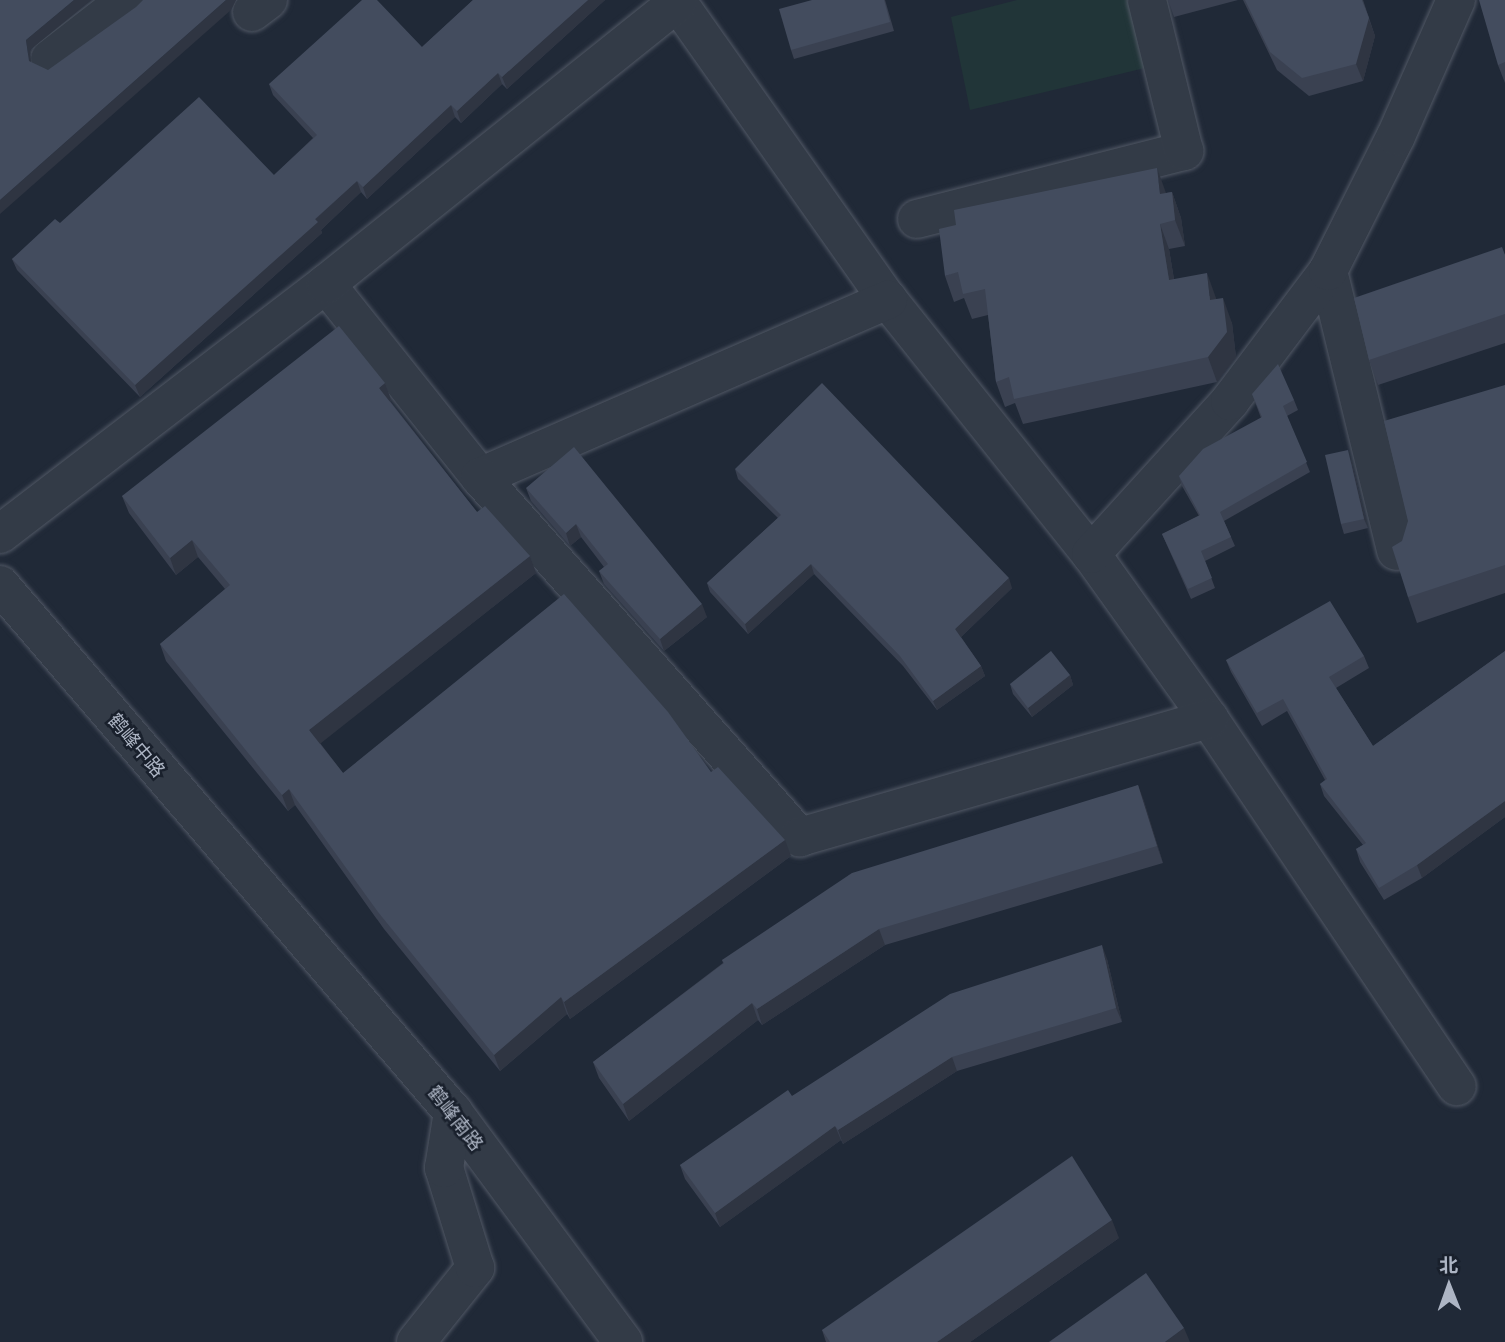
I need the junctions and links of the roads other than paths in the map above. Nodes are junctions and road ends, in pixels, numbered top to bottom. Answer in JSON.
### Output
{"nodes":[{"id":1,"x":126,"y":0,"type":"edge"},
{"id":2,"x":1147,"y":0,"type":"edge"},
{"id":3,"x":1456,"y":0,"type":"edge"},
{"id":4,"x":677,"y":1,"type":"edge"},
{"id":5,"x":50,"y":59,"type":"dead end"},
{"id":6,"x":917,"y":219,"type":"dead end"},
{"id":7,"x":1328,"y":271,"type":"junction"},
{"id":8,"x":326,"y":284,"type":"junction"},
{"id":9,"x":888,"y":300,"type":"junction"},
{"id":10,"x":480,"y":477,"type":"junction"},
{"id":11,"x":0,"y":534,"type":"edge"},
{"id":12,"x":1396,"y":551,"type":"edge"},
{"id":13,"x":1091,"y":554,"type":"junction"},
{"id":14,"x":0,"y":585,"type":"edge"},
{"id":15,"x":1209,"y":719,"type":"junction"},
{"id":16,"x":273,"y":906,"type":"joint"},
{"id":17,"x":1457,"y":1086,"type":"dead end"},
{"id":18,"x":453,"y":1112,"type":"junction"},
{"id":19,"x":416,"y":1342,"type":"edge"},
{"id":20,"x":623,"y":1342,"type":"edge"}],
"edges":[{"from":1,"to":5,"type":"street"},
{"from":2,"to":6,"type":"street"},
{"from":3,"to":7,"type":"street"},
{"from":4,"to":8,"type":"street"},
{"from":4,"to":9,"type":"street"},
{"from":7,"to":12,"type":"street"},
{"from":7,"to":13,"type":"street"},
{"from":8,"to":10,"type":"street"},
{"from":8,"to":11,"type":"street"},
{"from":9,"to":10,"type":"street"},
{"from":9,"to":13,"type":"street"},
{"from":10,"to":15,"type":"street"},
{"from":13,"to":15,"type":"street"},
{"from":14,"to":16,"type":"street","name":"鹤峰中路"},
{"from":15,"to":17,"type":"street"},
{"from":16,"to":18,"type":"street","name":"鹤峰南路"},
{"from":18,"to":19,"type":"street"},
{"from":18,"to":20,"type":"street","name":"鹤峰南路"}]}
